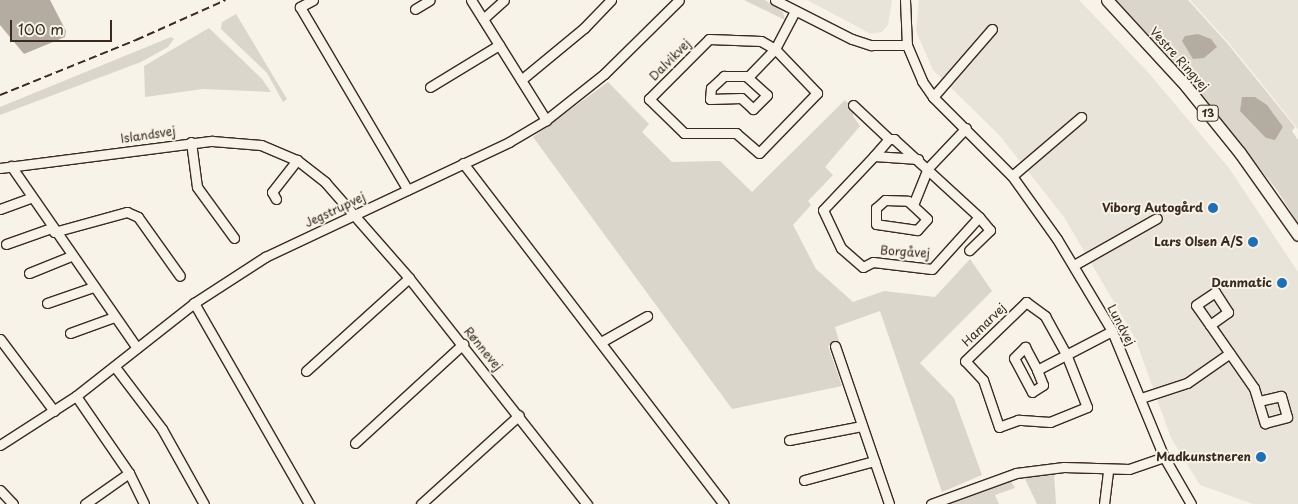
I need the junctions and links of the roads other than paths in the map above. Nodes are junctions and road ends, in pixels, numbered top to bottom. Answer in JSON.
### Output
{"nodes":[{"id":1,"x":313,"y":0,"type":"edge"},
{"id":2,"x":430,"y":0,"type":"edge"},
{"id":3,"x":471,"y":0,"type":"edge"},
{"id":4,"x":504,"y":0,"type":"edge"},
{"id":5,"x":611,"y":0,"type":"edge"},
{"id":6,"x":679,"y":0,"type":"edge"},
{"id":7,"x":775,"y":0,"type":"edge"},
{"id":8,"x":904,"y":0,"type":"edge"},
{"id":9,"x":1107,"y":0,"type":"edge"},
{"id":10,"x":415,"y":9,"type":"dead end"},
{"id":11,"x":795,"y":11,"type":"junction"},
{"id":12,"x":483,"y":19,"type":"junction"},
{"id":13,"x":992,"y":29,"type":"dead end"},
{"id":14,"x":499,"y":45,"type":"junction"},
{"id":15,"x":907,"y":45,"type":"junction"},
{"id":16,"x":774,"y":49,"type":"junction"},
{"id":17,"x":748,"y":77,"type":"junction"},
{"id":18,"x":520,"y":80,"type":"junction"},
{"id":19,"x":430,"y":87,"type":"dead end"},
{"id":20,"x":933,"y":97,"type":"junction"},
{"id":21,"x":853,"y":105,"type":"dead end"},
{"id":22,"x":1081,"y":117,"type":"dead end"},
{"id":23,"x":546,"y":120,"type":"junction"},
{"id":24,"x":966,"y":128,"type":"junction"},
{"id":25,"x":889,"y":138,"type":"junction"},
{"id":26,"x":191,"y":142,"type":"junction"},
{"id":27,"x":874,"y":156,"type":"junction"},
{"id":28,"x":918,"y":159,"type":"junction"},
{"id":29,"x":297,"y":160,"type":"junction"},
{"id":30,"x":463,"y":163,"type":"junction"},
{"id":31,"x":11,"y":166,"type":"junction"},
{"id":32,"x":0,"y":168,"type":"edge"},
{"id":33,"x":928,"y":168,"type":"junction"},
{"id":34,"x":1012,"y":176,"type":"junction"},
{"id":35,"x":408,"y":190,"type":"junction"},
{"id":36,"x":30,"y":198,"type":"junction"},
{"id":37,"x":276,"y":199,"type":"dead end"},
{"id":38,"x":913,"y":205,"type":"junction"},
{"id":39,"x":0,"y":209,"type":"edge"},
{"id":40,"x":354,"y":215,"type":"junction"},
{"id":41,"x":979,"y":217,"type":"junction"},
{"id":42,"x":1157,"y":218,"type":"dead end"},
{"id":43,"x":53,"y":230,"type":"junction"},
{"id":44,"x":1298,"y":235,"type":"edge"},
{"id":45,"x":234,"y":238,"type":"dead end"},
{"id":46,"x":6,"y":244,"type":"dead end"},
{"id":47,"x":969,"y":250,"type":"dead end"},
{"id":48,"x":71,"y":256,"type":"junction"},
{"id":49,"x":1074,"y":265,"type":"junction"},
{"id":50,"x":29,"y":273,"type":"dead end"},
{"id":51,"x":180,"y":276,"type":"dead end"},
{"id":52,"x":408,"y":278,"type":"junction"},
{"id":53,"x":93,"y":287,"type":"junction"},
{"id":54,"x":48,"y":303,"type":"dead end"},
{"id":55,"x":194,"y":303,"type":"junction"},
{"id":56,"x":647,"y":316,"type":"dead end"},
{"id":57,"x":114,"y":317,"type":"junction"},
{"id":58,"x":1210,"y":325,"type":"dead end"},
{"id":59,"x":1112,"y":331,"type":"junction"},
{"id":60,"x":70,"y":333,"type":"dead end"},
{"id":61,"x":0,"y":339,"type":"edge"},
{"id":62,"x":601,"y":342,"type":"junction"},
{"id":63,"x":463,"y":344,"type":"junction"},
{"id":64,"x":835,"y":346,"type":"dead end"},
{"id":65,"x":138,"y":348,"type":"junction"},
{"id":66,"x":1230,"y":353,"type":"junction"},
{"id":67,"x":1066,"y":354,"type":"junction"},
{"id":68,"x":114,"y":367,"type":"junction"},
{"id":69,"x":1036,"y":370,"type":"dead end"},
{"id":70,"x":306,"y":371,"type":"dead end"},
{"id":71,"x":76,"y":396,"type":"junction"},
{"id":72,"x":1141,"y":398,"type":"junction"},
{"id":73,"x":1260,"y":401,"type":"dead end"},
{"id":74,"x":54,"y":411,"type":"junction"},
{"id":75,"x":519,"y":414,"type":"junction"},
{"id":76,"x":862,"y":426,"type":"junction"},
{"id":77,"x":789,"y":440,"type":"dead end"},
{"id":78,"x":355,"y":443,"type":"dead end"},
{"id":79,"x":0,"y":446,"type":"edge"},
{"id":80,"x":1164,"y":457,"type":"junction"},
{"id":81,"x":874,"y":461,"type":"junction"},
{"id":82,"x":1108,"y":470,"type":"junction"},
{"id":83,"x":129,"y":473,"type":"junction"},
{"id":84,"x":804,"y":480,"type":"dead end"},
{"id":85,"x":0,"y":490,"type":"edge"},
{"id":86,"x":13,"y":504,"type":"edge"},
{"id":87,"x":85,"y":504,"type":"edge"},
{"id":88,"x":144,"y":504,"type":"edge"},
{"id":89,"x":204,"y":504,"type":"edge"},
{"id":90,"x":309,"y":504,"type":"edge"},
{"id":91,"x":422,"y":504,"type":"edge"},
{"id":92,"x":587,"y":504,"type":"edge"},
{"id":93,"x":724,"y":504,"type":"edge"},
{"id":94,"x":889,"y":504,"type":"edge"},
{"id":95,"x":931,"y":504,"type":"edge"},
{"id":96,"x":1104,"y":504,"type":"edge"},
{"id":97,"x":1191,"y":504,"type":"edge"}],
"edges":[{"from":1,"to":35,"type":"street"},
{"from":2,"to":10,"type":"street"},
{"from":3,"to":12,"type":"street"},
{"from":4,"to":12,"type":"street"},
{"from":5,"to":18,"type":"street"},
{"from":6,"to":23,"type":"street","name":"Jegstrupvej"},
{"from":7,"to":11,"type":"street"},
{"from":8,"to":15,"type":"street","name":"Lundvej"},
{"from":9,"to":44,"type":"main road","name":"Vestre Ringvej","number":"13"},
{"from":11,"to":15,"type":"street"},
{"from":11,"to":16,"type":"street"},
{"from":12,"to":14,"type":"street"},
{"from":13,"to":20,"type":"street"},
{"from":14,"to":18,"type":"street"},
{"from":14,"to":19,"type":"street"},
{"from":15,"to":20,"type":"street","name":"Lundvej"},
{"from":16,"to":16,"type":"street","name":"Dalvikvej"},
{"from":16,"to":17,"type":"street"},
{"from":17,"to":17,"type":"street"},
{"from":18,"to":23,"type":"street"},
{"from":20,"to":24,"type":"street","name":"Lundvej"},
{"from":21,"to":25,"type":"street"},
{"from":22,"to":34,"type":"street"},
{"from":23,"to":30,"type":"street","name":"Jegstrupvej"},
{"from":24,"to":33,"type":"street"},
{"from":24,"to":34,"type":"street","name":"Lundvej"},
{"from":25,"to":27,"type":"street","name":"Borgåvej"},
{"from":25,"to":28,"type":"street"},
{"from":26,"to":29,"type":"street","name":"Islandsvej"},
{"from":26,"to":31,"type":"street","name":"Islandsvej"},
{"from":26,"to":45,"type":"street"},
{"from":27,"to":28,"type":"street"},
{"from":27,"to":41,"type":"street","name":"Borgåvej"},
{"from":28,"to":33,"type":"street"},
{"from":29,"to":37,"type":"street"},
{"from":29,"to":40,"type":"street","name":"Islandsvej"},
{"from":30,"to":35,"type":"street","name":"Jegstrupvej"},
{"from":30,"to":62,"type":"street"},
{"from":31,"to":32,"type":"street","name":"Islandsvej"},
{"from":31,"to":36,"type":"street"},
{"from":33,"to":38,"type":"street"},
{"from":33,"to":41,"type":"street"},
{"from":34,"to":49,"type":"street","name":"Lundvej"},
{"from":35,"to":40,"type":"street","name":"Jegstrupvej"},
{"from":36,"to":39,"type":"street"},
{"from":36,"to":43,"type":"street"},
{"from":38,"to":38,"type":"street","name":"Borgåvej"},
{"from":40,"to":52,"type":"street","name":"Rønnevej"},
{"from":40,"to":55,"type":"street","name":"Jegstrupvej"},
{"from":41,"to":47,"type":"street"},
{"from":42,"to":49,"type":"street"},
{"from":43,"to":46,"type":"street"},
{"from":43,"to":48,"type":"street"},
{"from":43,"to":51,"type":"street"},
{"from":48,"to":50,"type":"street"},
{"from":48,"to":53,"type":"street"},
{"from":49,"to":59,"type":"street","name":"Lundvej"},
{"from":52,"to":63,"type":"street","name":"Rønnevej"},
{"from":52,"to":70,"type":"street"},
{"from":53,"to":54,"type":"street"},
{"from":53,"to":57,"type":"street"},
{"from":55,"to":65,"type":"street","name":"Jegstrupvej"},
{"from":55,"to":90,"type":"street"},
{"from":56,"to":62,"type":"street"},
{"from":57,"to":60,"type":"street"},
{"from":57,"to":65,"type":"street"},
{"from":58,"to":66,"type":"street"},
{"from":59,"to":67,"type":"street"},
{"from":59,"to":72,"type":"street","name":"Lundvej"},
{"from":61,"to":74,"type":"street"},
{"from":62,"to":93,"type":"street"},
{"from":63,"to":75,"type":"street","name":"Rønnevej"},
{"from":63,"to":78,"type":"street"},
{"from":64,"to":76,"type":"street"},
{"from":65,"to":68,"type":"street","name":"Jegstrupvej"},
{"from":66,"to":72,"type":"street"},
{"from":66,"to":73,"type":"street"},
{"from":67,"to":67,"type":"street","name":"Hamarvej"},
{"from":67,"to":69,"type":"street"},
{"from":68,"to":71,"type":"street","name":"Jegstrupvej"},
{"from":68,"to":89,"type":"street"},
{"from":71,"to":74,"type":"street","name":"Jegstrupvej"},
{"from":71,"to":83,"type":"street"},
{"from":72,"to":80,"type":"street","name":"Lundvej"},
{"from":74,"to":79,"type":"street","name":"Jegstrupvej"},
{"from":75,"to":91,"type":"street"},
{"from":75,"to":92,"type":"street","name":"Rønnevej"},
{"from":76,"to":77,"type":"street"},
{"from":76,"to":81,"type":"street"},
{"from":80,"to":82,"type":"street"},
{"from":80,"to":97,"type":"street","name":"Lundvej"},
{"from":81,"to":84,"type":"street"},
{"from":81,"to":94,"type":"street"},
{"from":82,"to":95,"type":"street"},
{"from":82,"to":96,"type":"street"},
{"from":83,"to":87,"type":"street"},
{"from":83,"to":88,"type":"street"},
{"from":85,"to":86,"type":"street"}]}
